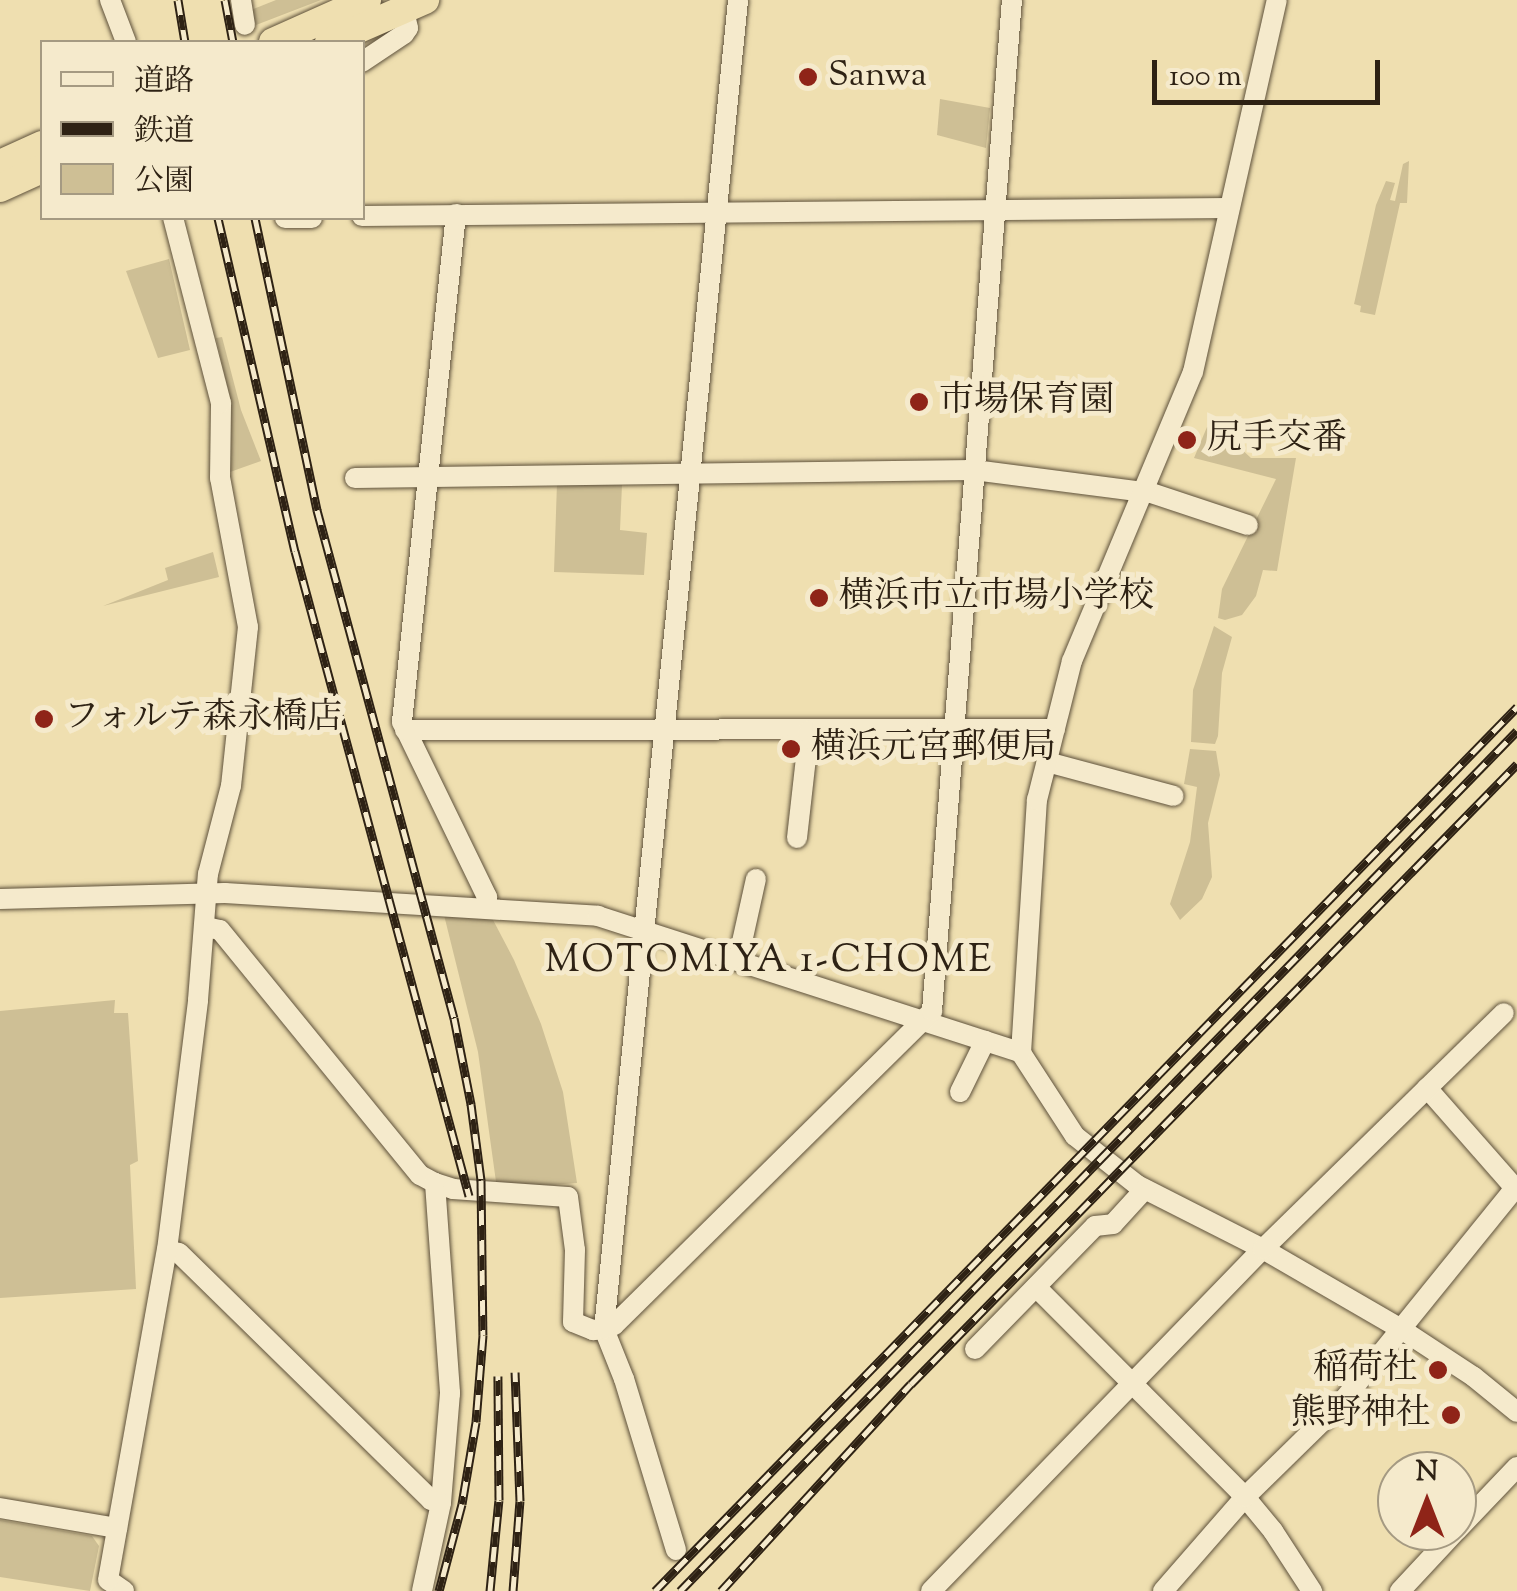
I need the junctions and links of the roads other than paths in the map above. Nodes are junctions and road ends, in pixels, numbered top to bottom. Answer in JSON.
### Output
{"nodes":[{"id":1,"x":110,"y":0,"type":"edge"},
{"id":2,"x":241,"y":0,"type":"edge"},
{"id":3,"x":366,"y":0,"type":"edge"},
{"id":4,"x":738,"y":0,"type":"edge"},
{"id":5,"x":1012,"y":0,"type":"edge"},
{"id":6,"x":1277,"y":0,"type":"edge"},
{"id":7,"x":415,"y":5,"type":"edge"},
{"id":8,"x":245,"y":25,"type":"dead end"},
{"id":9,"x":125,"y":40,"type":"edge"},
{"id":10,"x":279,"y":40,"type":"edge"},
{"id":11,"x":334,"y":40,"type":"edge"},
{"id":12,"x":365,"y":60,"type":"edge"},
{"id":13,"x":40,"y":146,"type":"edge"},
{"id":14,"x":0,"y":164,"type":"edge"},
{"id":15,"x":40,"y":170,"type":"edge"},
{"id":16,"x":0,"y":188,"type":"edge"},
{"id":17,"x":1228,"y":208,"type":"junction"},
{"id":18,"x":996,"y":209,"type":"junction"},
{"id":19,"x":716,"y":212,"type":"junction"},
{"id":20,"x":456,"y":214,"type":"junction"},
{"id":21,"x":365,"y":216,"type":"edge"},
{"id":22,"x":175,"y":220,"type":"edge"},
{"id":23,"x":974,"y":470,"type":"junction"},
{"id":24,"x":688,"y":471,"type":"junction"},
{"id":25,"x":428,"y":474,"type":"junction"},
{"id":26,"x":355,"y":478,"type":"dead end"},
{"id":27,"x":1141,"y":493,"type":"junction"},
{"id":28,"x":1248,"y":525,"type":"dead end"},
{"id":29,"x":663,"y":728,"type":"junction"},
{"id":30,"x":1056,"y":729,"type":"junction"},
{"id":31,"x":405,"y":730,"type":"junction"},
{"id":32,"x":809,"y":730,"type":"junction"},
{"id":33,"x":954,"y":730,"type":"junction"},
{"id":34,"x":1047,"y":762,"type":"junction"},
{"id":35,"x":1174,"y":796,"type":"dead end"},
{"id":36,"x":797,"y":838,"type":"dead end"},
{"id":37,"x":756,"y":879,"type":"dead end"},
{"id":38,"x":208,"y":892,"type":"junction"},
{"id":39,"x":0,"y":898,"type":"edge"},
{"id":40,"x":486,"y":908,"type":"junction"},
{"id":41,"x":206,"y":927,"type":"junction"},
{"id":42,"x":643,"y":928,"type":"junction"},
{"id":43,"x":738,"y":960,"type":"junction"},
{"id":44,"x":1504,"y":1013,"type":"dead end"},
{"id":45,"x":925,"y":1021,"type":"junction"},
{"id":46,"x":985,"y":1042,"type":"junction"},
{"id":47,"x":1021,"y":1054,"type":"junction"},
{"id":48,"x":1427,"y":1088,"type":"junction"},
{"id":49,"x":960,"y":1092,"type":"dead end"},
{"id":50,"x":435,"y":1183,"type":"junction"},
{"id":51,"x":1516,"y":1187,"type":"edge"},
{"id":52,"x":1144,"y":1188,"type":"junction"},
{"id":53,"x":166,"y":1250,"type":"junction"},
{"id":54,"x":1263,"y":1250,"type":"junction"},
{"id":55,"x":1036,"y":1287,"type":"junction"},
{"id":56,"x":1401,"y":1329,"type":"junction"},
{"id":57,"x":604,"y":1330,"type":"junction"},
{"id":58,"x":975,"y":1349,"type":"dead end"},
{"id":59,"x":1133,"y":1384,"type":"junction"},
{"id":60,"x":1517,"y":1412,"type":"edge"},
{"id":61,"x":1515,"y":1475,"type":"edge"},
{"id":62,"x":1244,"y":1498,"type":"junction"},
{"id":63,"x":441,"y":1503,"type":"junction"},
{"id":64,"x":0,"y":1508,"type":"edge"},
{"id":65,"x":1477,"y":1512,"type":"edge"},
{"id":66,"x":117,"y":1528,"type":"junction"},
{"id":67,"x":676,"y":1550,"type":"dead end"},
{"id":68,"x":1438,"y":1551,"type":"edge"},
{"id":69,"x":124,"y":1591,"type":"edge"},
{"id":70,"x":422,"y":1591,"type":"edge"},
{"id":71,"x":931,"y":1591,"type":"edge"},
{"id":72,"x":1163,"y":1591,"type":"edge"},
{"id":73,"x":1312,"y":1591,"type":"edge"},
{"id":74,"x":1400,"y":1591,"type":"edge"}],
"edges":[{"from":1,"to":9,"type":"street"},
{"from":2,"to":8,"type":"street"},
{"from":3,"to":10,"type":"highway"},
{"from":4,"to":19,"type":"street"},
{"from":5,"to":18,"type":"street"},
{"from":6,"to":17,"type":"street"},
{"from":7,"to":11,"type":"highway"},
{"from":7,"to":12,"type":"street"},
{"from":13,"to":14,"type":"highway"},
{"from":15,"to":16,"type":"highway"},
{"from":17,"to":18,"type":"street"},
{"from":17,"to":27,"type":"street"},
{"from":18,"to":19,"type":"street"},
{"from":18,"to":23,"type":"street"},
{"from":19,"to":20,"type":"street"},
{"from":19,"to":24,"type":"street"},
{"from":20,"to":21,"type":"street"},
{"from":20,"to":25,"type":"street"},
{"from":22,"to":38,"type":"street"},
{"from":23,"to":24,"type":"street"},
{"from":23,"to":27,"type":"street"},
{"from":23,"to":33,"type":"street"},
{"from":24,"to":25,"type":"street"},
{"from":24,"to":29,"type":"street"},
{"from":25,"to":26,"type":"street"},
{"from":25,"to":31,"type":"street"},
{"from":27,"to":28,"type":"street"},
{"from":27,"to":30,"type":"street"},
{"from":29,"to":31,"type":"street"},
{"from":29,"to":32,"type":"street"},
{"from":29,"to":42,"type":"street"},
{"from":30,"to":33,"type":"street"},
{"from":30,"to":34,"type":"street"},
{"from":31,"to":40,"type":"street"},
{"from":32,"to":33,"type":"street"},
{"from":32,"to":36,"type":"street"},
{"from":33,"to":45,"type":"street"},
{"from":34,"to":35,"type":"street"},
{"from":34,"to":47,"type":"street"},
{"from":37,"to":43,"type":"street"},
{"from":38,"to":39,"type":"street"},
{"from":38,"to":40,"type":"street"},
{"from":38,"to":41,"type":"street"},
{"from":40,"to":42,"type":"street"},
{"from":41,"to":50,"type":"street"},
{"from":41,"to":53,"type":"street"},
{"from":42,"to":43,"type":"street"},
{"from":42,"to":57,"type":"street"},
{"from":43,"to":45,"type":"street"},
{"from":44,"to":48,"type":"street"},
{"from":45,"to":46,"type":"street"},
{"from":45,"to":57,"type":"street"},
{"from":46,"to":47,"type":"street"},
{"from":46,"to":49,"type":"street"},
{"from":47,"to":52,"type":"street"},
{"from":48,"to":51,"type":"street"},
{"from":48,"to":54,"type":"street"},
{"from":50,"to":57,"type":"street"},
{"from":50,"to":63,"type":"street"},
{"from":51,"to":56,"type":"street"},
{"from":52,"to":54,"type":"street"},
{"from":52,"to":55,"type":"street"},
{"from":53,"to":63,"type":"street"},
{"from":53,"to":66,"type":"street"},
{"from":54,"to":56,"type":"street"},
{"from":54,"to":59,"type":"street"},
{"from":55,"to":58,"type":"street"},
{"from":55,"to":59,"type":"street"},
{"from":56,"to":60,"type":"street"},
{"from":56,"to":62,"type":"street"},
{"from":57,"to":67,"type":"street"},
{"from":59,"to":62,"type":"street"},
{"from":59,"to":71,"type":"street"},
{"from":61,"to":65,"type":"street"},
{"from":62,"to":72,"type":"street"},
{"from":62,"to":73,"type":"street"},
{"from":63,"to":70,"type":"street"},
{"from":64,"to":66,"type":"street"},
{"from":66,"to":69,"type":"street"},
{"from":68,"to":74,"type":"street"}]}
